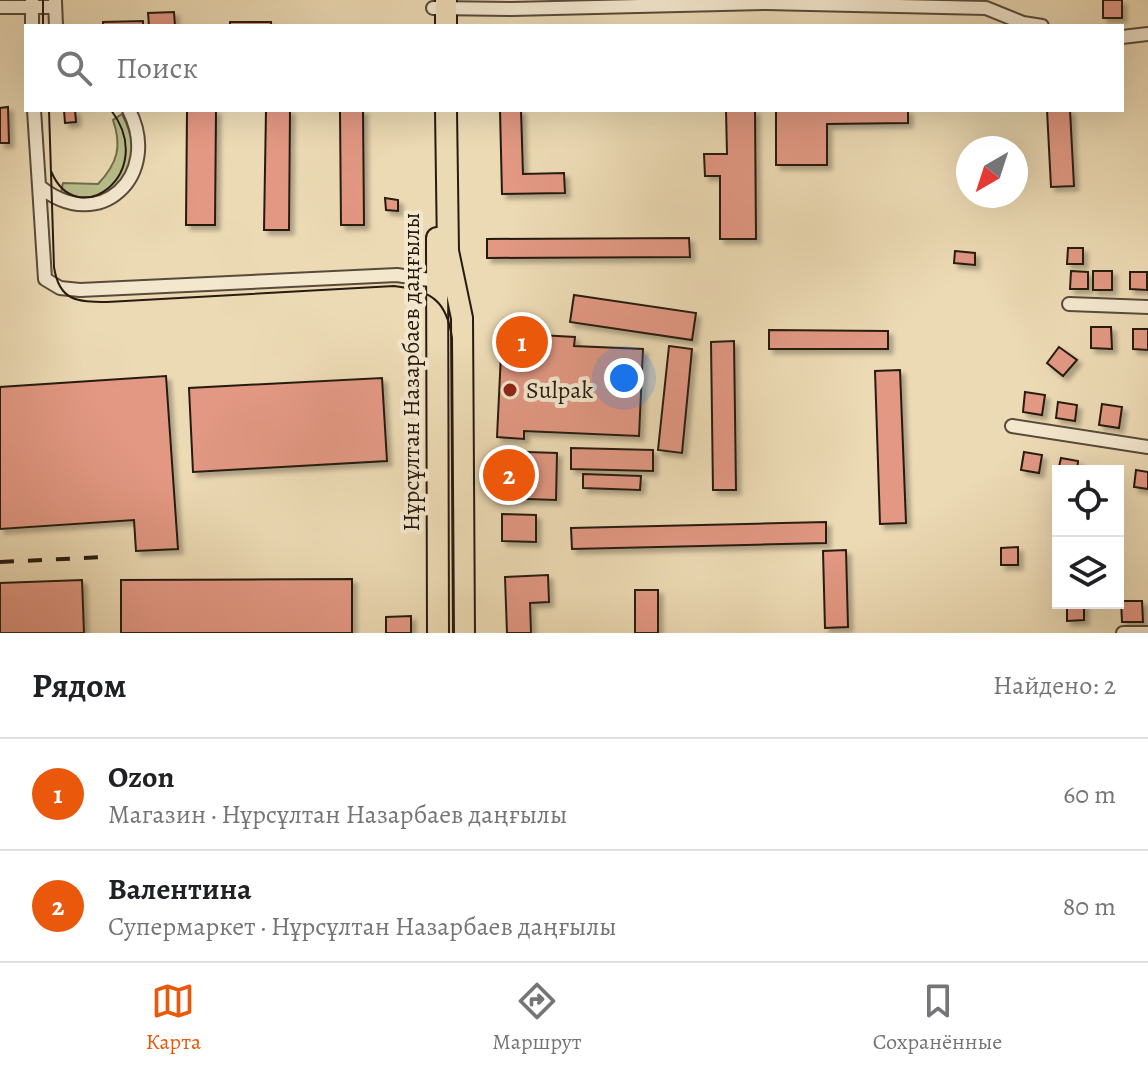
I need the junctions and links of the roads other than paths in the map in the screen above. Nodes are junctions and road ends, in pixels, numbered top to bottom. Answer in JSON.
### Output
{"nodes":[{"id":1,"x":32,"y":3,"type":"edge"},
{"id":2,"x":55,"y":4,"type":"edge"},
{"id":3,"x":0,"y":7,"type":"edge"},
{"id":4,"x":440,"y":11,"type":"edge"},
{"id":5,"x":32,"y":24,"type":"edge"},
{"id":6,"x":56,"y":24,"type":"edge"},
{"id":7,"x":1029,"y":24,"type":"edge"},
{"id":8,"x":1148,"y":34,"type":"edge"},
{"id":9,"x":1124,"y":37,"type":"edge"},
{"id":10,"x":34,"y":112,"type":"edge"},
{"id":11,"x":130,"y":112,"type":"edge"},
{"id":12,"x":434,"y":112,"type":"edge"},
{"id":13,"x":446,"y":112,"type":"edge"},
{"id":14,"x":39,"y":186,"type":"junction"},
{"id":15,"x":444,"y":282,"type":"junction"},
{"id":16,"x":1069,"y":304,"type":"dead end"},
{"id":17,"x":1148,"y":307,"type":"edge"},
{"id":18,"x":1012,"y":426,"type":"dead end"},
{"id":19,"x":1148,"y":447,"type":"edge"},
{"id":20,"x":438,"y":633,"type":"edge"},
{"id":21,"x":464,"y":633,"type":"edge"},
{"id":22,"x":1123,"y":633,"type":"edge"},
{"id":23,"x":1148,"y":633,"type":"edge"}],
"edges":[{"from":1,"to":2,"type":"street"},
{"from":1,"to":3,"type":"street"},
{"from":1,"to":5,"type":"street"},
{"from":2,"to":6,"type":"street"},
{"from":4,"to":7,"type":"street"},
{"from":8,"to":9,"type":"street"},
{"from":10,"to":14,"type":"street"},
{"from":11,"to":14,"type":"street"},
{"from":12,"to":15,"type":"main road","name":"Нұрсұлтан Назарбаев даңғылы"},
{"from":13,"to":15,"type":"main road","name":"Нұрсұлтан Назарбаев даңғылы"},
{"from":14,"to":15,"type":"street"},
{"from":15,"to":20,"type":"main road","name":"Нұрсұлтан Назарбаев даңғылы"},
{"from":15,"to":21,"type":"main road","name":"Нұрсұлтан Назарбаев даңғылы"},
{"from":16,"to":17,"type":"street"},
{"from":18,"to":19,"type":"street"},
{"from":22,"to":23,"type":"street"}]}
